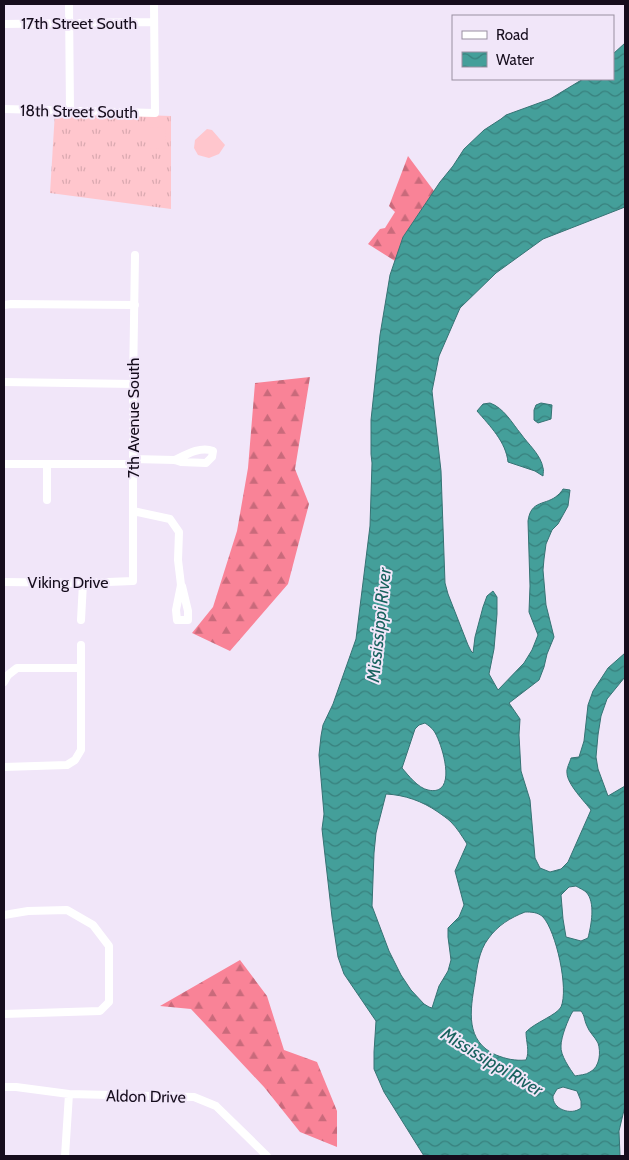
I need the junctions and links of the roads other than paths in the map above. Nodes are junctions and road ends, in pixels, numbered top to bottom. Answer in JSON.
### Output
{"nodes":[{"id":1,"x":69,"y":4,"type":"edge"},
{"id":2,"x":154,"y":4,"type":"edge"},
{"id":3,"x":154,"y":22,"type":"junction"},
{"id":4,"x":4,"y":24,"type":"edge"},
{"id":5,"x":70,"y":24,"type":"junction"},
{"id":6,"x":4,"y":109,"type":"edge"},
{"id":7,"x":70,"y":111,"type":"junction"},
{"id":8,"x":135,"y":256,"type":"dead end"},
{"id":9,"x":4,"y":305,"type":"edge"},
{"id":10,"x":135,"y":306,"type":"junction"},
{"id":11,"x":4,"y":382,"type":"edge"},
{"id":12,"x":133,"y":384,"type":"junction"},
{"id":13,"x":176,"y":460,"type":"dead end"},
{"id":14,"x":133,"y":461,"type":"junction"},
{"id":15,"x":4,"y":464,"type":"edge"},
{"id":16,"x":47,"y":464,"type":"junction"},
{"id":17,"x":47,"y":500,"type":"dead end"},
{"id":18,"x":133,"y":511,"type":"junction"},
{"id":19,"x":133,"y":581,"type":"joint"},
{"id":20,"x":4,"y":582,"type":"edge"},
{"id":21,"x":83,"y":582,"type":"junction"},
{"id":22,"x":181,"y":585,"type":"dead end"},
{"id":23,"x":82,"y":620,"type":"dead end"},
{"id":24,"x":81,"y":645,"type":"dead end"},
{"id":25,"x":81,"y":668,"type":"junction"},
{"id":26,"x":4,"y":682,"type":"edge"},
{"id":27,"x":4,"y":767,"type":"edge"},
{"id":28,"x":4,"y":914,"type":"edge"},
{"id":29,"x":4,"y":1014,"type":"edge"},
{"id":30,"x":4,"y":1087,"type":"edge"},
{"id":31,"x":70,"y":1094,"type":"junction"},
{"id":32,"x":65,"y":1156,"type":"edge"},
{"id":33,"x":266,"y":1156,"type":"edge"}],
"edges":[{"from":1,"to":5,"type":"street"},
{"from":2,"to":3,"type":"street"},
{"from":3,"to":5,"type":"street","name":"17th Street South"},
{"from":3,"to":7,"type":"street","name":"18th Street South"},
{"from":4,"to":5,"type":"street","name":"17th Street South"},
{"from":5,"to":7,"type":"street"},
{"from":6,"to":7,"type":"street","name":"18th Street South"},
{"from":8,"to":10,"type":"street","name":"7th Avenue South"},
{"from":9,"to":10,"type":"street"},
{"from":10,"to":12,"type":"street","name":"7th Avenue South"},
{"from":11,"to":12,"type":"street"},
{"from":12,"to":14,"type":"street","name":"7th Avenue South"},
{"from":13,"to":14,"type":"street"},
{"from":14,"to":16,"type":"street"},
{"from":14,"to":18,"type":"street","name":"7th Avenue South"},
{"from":15,"to":16,"type":"street"},
{"from":16,"to":17,"type":"street"},
{"from":18,"to":19,"type":"street","name":"7th Avenue South"},
{"from":18,"to":22,"type":"street"},
{"from":19,"to":21,"type":"street","name":"Viking Drive"},
{"from":20,"to":21,"type":"street","name":"Viking Drive"},
{"from":21,"to":23,"type":"street"},
{"from":24,"to":25,"type":"street"},
{"from":25,"to":26,"type":"street"},
{"from":25,"to":27,"type":"street"},
{"from":28,"to":29,"type":"street"},
{"from":30,"to":31,"type":"street","name":"Aldon Drive"},
{"from":31,"to":32,"type":"street"},
{"from":31,"to":33,"type":"street","name":"Aldon Drive"}]}
